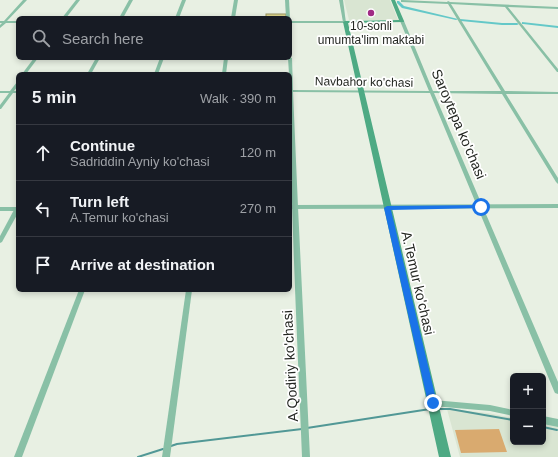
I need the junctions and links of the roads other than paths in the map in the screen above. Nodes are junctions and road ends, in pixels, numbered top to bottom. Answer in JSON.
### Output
{"nodes":[{"id":1,"x":25,"y":0,"type":"edge"},
{"id":2,"x":78,"y":0,"type":"edge"},
{"id":3,"x":131,"y":0,"type":"edge"},
{"id":4,"x":184,"y":0,"type":"edge"},
{"id":5,"x":236,"y":0,"type":"edge"},
{"id":6,"x":287,"y":0,"type":"edge"},
{"id":7,"x":342,"y":0,"type":"edge"},
{"id":8,"x":393,"y":0,"type":"edge"},
{"id":9,"x":402,"y":1,"type":"edge"},
{"id":10,"x":448,"y":2,"type":"junction"},
{"id":11,"x":505,"y":5,"type":"junction"},
{"id":12,"x":558,"y":8,"type":"edge"},
{"id":13,"x":66,"y":16,"type":"edge"},
{"id":14,"x":122,"y":16,"type":"edge"},
{"id":15,"x":178,"y":16,"type":"edge"},
{"id":16,"x":233,"y":16,"type":"edge"},
{"id":17,"x":288,"y":16,"type":"edge"},
{"id":18,"x":0,"y":22,"type":"edge"},
{"id":19,"x":6,"y":22,"type":"junction"},
{"id":20,"x":16,"y":22,"type":"edge"},
{"id":21,"x":292,"y":22,"type":"edge"},
{"id":22,"x":345,"y":22,"type":"junction"},
{"id":23,"x":402,"y":22,"type":"junction"},
{"id":24,"x":0,"y":27,"type":"edge"},
{"id":25,"x":34,"y":60,"type":"edge"},
{"id":26,"x":97,"y":60,"type":"edge"},
{"id":27,"x":161,"y":60,"type":"edge"},
{"id":28,"x":226,"y":60,"type":"edge"},
{"id":29,"x":290,"y":60,"type":"edge"},
{"id":30,"x":558,"y":71,"type":"edge"},
{"id":31,"x":26,"y":72,"type":"edge"},
{"id":32,"x":90,"y":72,"type":"edge"},
{"id":33,"x":157,"y":72,"type":"edge"},
{"id":34,"x":224,"y":72,"type":"edge"},
{"id":35,"x":290,"y":72,"type":"edge"},
{"id":36,"x":16,"y":86,"type":"edge"},
{"id":37,"x":292,"y":91,"type":"edge"},
{"id":38,"x":0,"y":92,"type":"edge"},
{"id":39,"x":11,"y":92,"type":"junction"},
{"id":40,"x":16,"y":92,"type":"edge"},
{"id":41,"x":361,"y":92,"type":"junction"},
{"id":42,"x":432,"y":93,"type":"junction"},
{"id":43,"x":558,"y":93,"type":"edge"},
{"id":44,"x":504,"y":94,"type":"junction"},
{"id":45,"x":0,"y":108,"type":"edge"},
{"id":46,"x":558,"y":182,"type":"edge"},
{"id":47,"x":558,"y":206,"type":"edge"},
{"id":48,"x":292,"y":207,"type":"edge"},
{"id":49,"x":481,"y":207,"type":"junction"},
{"id":50,"x":16,"y":208,"type":"edge"},
{"id":51,"x":387,"y":208,"type":"junction"},
{"id":52,"x":0,"y":209,"type":"edge"},
{"id":53,"x":16,"y":212,"type":"edge"},
{"id":54,"x":0,"y":241,"type":"edge"},
{"id":55,"x":81,"y":292,"type":"edge"},
{"id":56,"x":190,"y":292,"type":"edge"},
{"id":57,"x":558,"y":391,"type":"edge"},
{"id":58,"x":433,"y":403,"type":"junction"},
{"id":59,"x":510,"y":412,"type":"edge"},
{"id":60,"x":546,"y":421,"type":"edge"},
{"id":61,"x":558,"y":424,"type":"edge"},
{"id":62,"x":18,"y":457,"type":"edge"},
{"id":63,"x":166,"y":457,"type":"edge"},
{"id":64,"x":306,"y":457,"type":"edge"},
{"id":65,"x":445,"y":457,"type":"edge"}],
"edges":[{"from":1,"to":19,"type":"street"},
{"from":2,"to":13,"type":"street"},
{"from":3,"to":14,"type":"street"},
{"from":4,"to":15,"type":"street"},
{"from":5,"to":16,"type":"street"},
{"from":6,"to":17,"type":"street"},
{"from":7,"to":22,"type":"street"},
{"from":8,"to":23,"type":"main road"},
{"from":9,"to":10,"type":"street"},
{"from":10,"to":11,"type":"street"},
{"from":10,"to":44,"type":"street"},
{"from":11,"to":12,"type":"street"},
{"from":11,"to":30,"type":"street"},
{"from":18,"to":19,"type":"street"},
{"from":19,"to":20,"type":"street"},
{"from":19,"to":24,"type":"street"},
{"from":21,"to":22,"type":"street"},
{"from":22,"to":23,"type":"main road"},
{"from":22,"to":41,"type":"main road","name":"A.Temur ko'chasi"},
{"from":23,"to":42,"type":"street","name":"Saroytepa ko'chasi"},
{"from":25,"to":31,"type":"street"},
{"from":26,"to":32,"type":"street"},
{"from":27,"to":33,"type":"street"},
{"from":28,"to":34,"type":"street"},
{"from":29,"to":35,"type":"street","name":"A.Qodiriy ko'chasi"},
{"from":36,"to":39,"type":"street"},
{"from":37,"to":41,"type":"street","name":"Navbahor ko'chasi"},
{"from":38,"to":39,"type":"street"},
{"from":39,"to":40,"type":"street"},
{"from":39,"to":45,"type":"street"},
{"from":41,"to":42,"type":"street","name":"Navbahor ko'chasi"},
{"from":41,"to":51,"type":"main road","name":"A.Temur ko'chasi"},
{"from":42,"to":44,"type":"street","name":"Navbahor ko'chasi"},
{"from":42,"to":49,"type":"street","name":"Saroytepa ko'chasi"},
{"from":43,"to":44,"type":"street","name":"Navbahor ko'chasi"},
{"from":44,"to":46,"type":"street"},
{"from":47,"to":49,"type":"street"},
{"from":48,"to":51,"type":"street"},
{"from":48,"to":64,"type":"street","name":"A.Qodiriy ko'chasi"},
{"from":49,"to":51,"type":"street"},
{"from":49,"to":57,"type":"street","name":"Saroytepa ko'chasi"},
{"from":50,"to":52,"type":"street"},
{"from":51,"to":58,"type":"main road","name":"A.Temur ko'chasi"},
{"from":53,"to":54,"type":"street"},
{"from":55,"to":62,"type":"street"},
{"from":56,"to":63,"type":"street"},
{"from":58,"to":59,"type":"street"},
{"from":58,"to":65,"type":"main road","name":"A.Temur ko'chasi"},
{"from":60,"to":61,"type":"street"}]}
